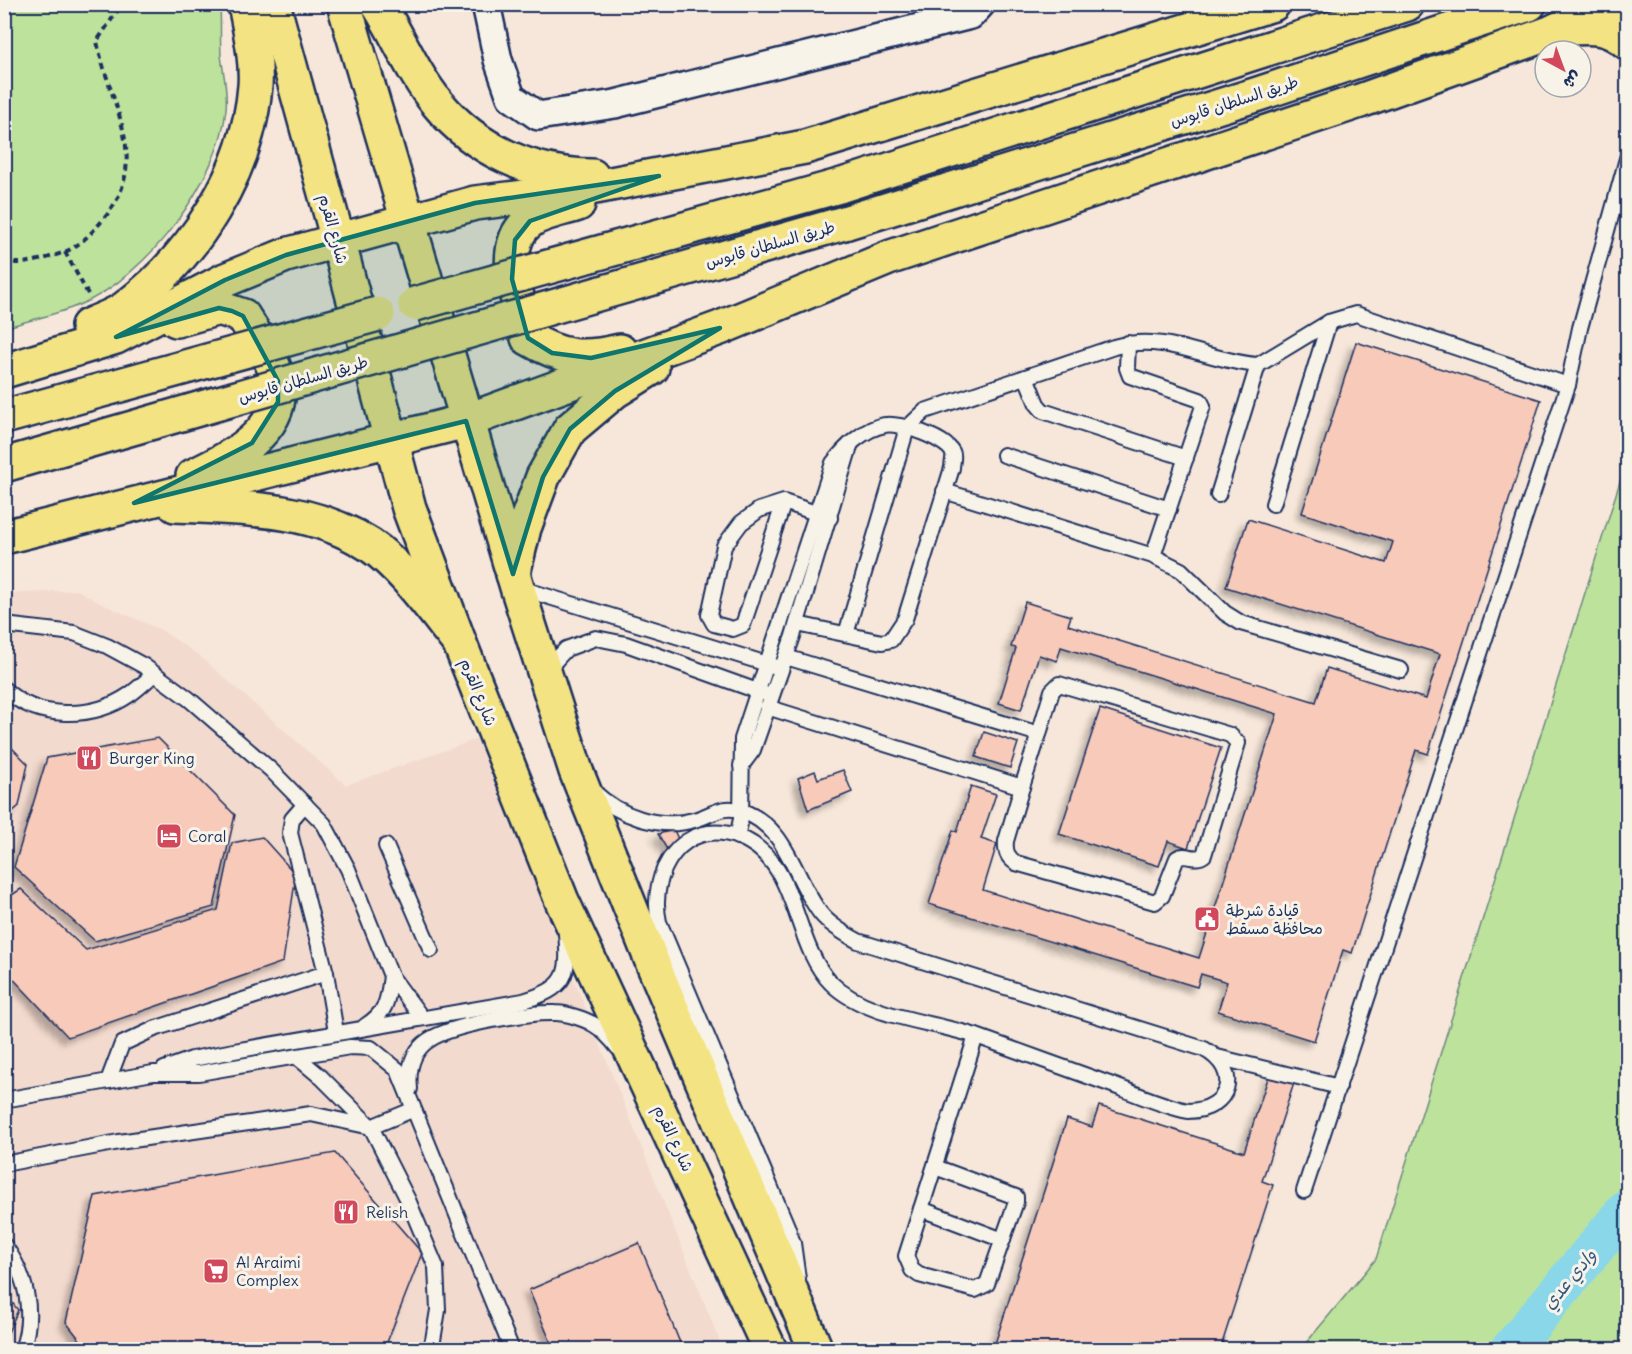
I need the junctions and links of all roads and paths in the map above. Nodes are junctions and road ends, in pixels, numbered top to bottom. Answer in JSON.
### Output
{"nodes":[{"id":1,"x":122,"y":4,"type":"edge"},
{"id":2,"x":245,"y":4,"type":"edge"},
{"id":3,"x":273,"y":4,"type":"edge"},
{"id":4,"x":344,"y":4,"type":"edge"},
{"id":5,"x":378,"y":4,"type":"edge"},
{"id":6,"x":486,"y":4,"type":"edge"},
{"id":7,"x":981,"y":4,"type":"edge"},
{"id":8,"x":1273,"y":4,"type":"edge"},
{"id":9,"x":1407,"y":4,"type":"edge"},
{"id":10,"x":1529,"y":4,"type":"edge"},
{"id":11,"x":1610,"y":4,"type":"edge"},
{"id":12,"x":1557,"y":29,"type":"junction"},
{"id":13,"x":1628,"y":43,"type":"edge"},
{"id":14,"x":1628,"y":155,"type":"edge"},
{"id":15,"x":660,"y":176,"type":"junction"},
{"id":16,"x":408,"y":221,"type":"junction"},
{"id":17,"x":338,"y":240,"type":"junction"},
{"id":18,"x":65,"y":252,"type":"junction"},
{"id":19,"x":4,"y":260,"type":"edge"},
{"id":20,"x":1329,"y":322,"type":"junction"},
{"id":21,"x":109,"y":328,"type":"junction"},
{"id":22,"x":720,"y":328,"type":"junction"},
{"id":23,"x":1128,"y":343,"type":"junction"},
{"id":24,"x":4,"y":360,"type":"edge"},
{"id":25,"x":1258,"y":364,"type":"junction"},
{"id":26,"x":4,"y":371,"type":"edge"},
{"id":27,"x":1026,"y":377,"type":"junction"},
{"id":28,"x":1568,"y":385,"type":"junction"},
{"id":29,"x":4,"y":417,"type":"edge"},
{"id":30,"x":466,"y":421,"type":"junction"},
{"id":31,"x":907,"y":428,"type":"junction"},
{"id":32,"x":390,"y":442,"type":"junction"},
{"id":33,"x":852,"y":443,"type":"junction"},
{"id":34,"x":1004,"y":455,"type":"dead end"},
{"id":35,"x":1186,"y":458,"type":"junction"},
{"id":36,"x":4,"y":465,"type":"edge"},
{"id":37,"x":944,"y":492,"type":"junction"},
{"id":38,"x":1218,"y":495,"type":"dead end"},
{"id":39,"x":784,"y":502,"type":"junction"},
{"id":40,"x":134,"y":503,"type":"junction"},
{"id":41,"x":1273,"y":504,"type":"dead end"},
{"id":42,"x":1169,"y":509,"type":"junction"},
{"id":43,"x":815,"y":513,"type":"junction"},
{"id":44,"x":830,"y":518,"type":"junction"},
{"id":45,"x":4,"y":537,"type":"edge"},
{"id":46,"x":1153,"y":556,"type":"junction"},
{"id":47,"x":515,"y":580,"type":"junction"},
{"id":48,"x":797,"y":624,"type":"junction"},
{"id":49,"x":4,"y":625,"type":"edge"},
{"id":50,"x":846,"y":634,"type":"junction"},
{"id":51,"x":460,"y":644,"type":"junction"},
{"id":52,"x":766,"y":663,"type":"junction"},
{"id":53,"x":784,"y":663,"type":"junction"},
{"id":54,"x":1401,"y":670,"type":"dead end"},
{"id":55,"x":545,"y":673,"type":"junction"},
{"id":56,"x":154,"y":674,"type":"junction"},
{"id":57,"x":4,"y":690,"type":"edge"},
{"id":58,"x":757,"y":691,"type":"junction"},
{"id":59,"x":770,"y":701,"type":"junction"},
{"id":60,"x":1039,"y":734,"type":"junction"},
{"id":61,"x":741,"y":766,"type":"junction"},
{"id":62,"x":576,"y":771,"type":"junction"},
{"id":63,"x":1022,"y":787,"type":"junction"},
{"id":64,"x":305,"y":804,"type":"junction"},
{"id":65,"x":741,"y":810,"type":"junction"},
{"id":66,"x":737,"y":837,"type":"junction"},
{"id":67,"x":386,"y":846,"type":"dead end"},
{"id":68,"x":808,"y":894,"type":"junction"},
{"id":69,"x":562,"y":901,"type":"junction"},
{"id":70,"x":794,"y":902,"type":"junction"},
{"id":71,"x":431,"y":950,"type":"dead end"},
{"id":72,"x":326,"y":973,"type":"junction"},
{"id":73,"x":391,"y":975,"type":"junction"},
{"id":74,"x":422,"y":1018,"type":"junction"},
{"id":75,"x":363,"y":1028,"type":"junction"},
{"id":76,"x":336,"y":1032,"type":"junction"},
{"id":77,"x":976,"y":1036,"type":"junction"},
{"id":78,"x":297,"y":1057,"type":"junction"},
{"id":79,"x":1217,"y":1057,"type":"junction"},
{"id":80,"x":153,"y":1073,"type":"junction"},
{"id":81,"x":108,"y":1081,"type":"junction"},
{"id":82,"x":1339,"y":1087,"type":"junction"},
{"id":83,"x":4,"y":1100,"type":"edge"},
{"id":84,"x":412,"y":1110,"type":"junction"},
{"id":85,"x":371,"y":1126,"type":"junction"},
{"id":86,"x":670,"y":1131,"type":"junction"},
{"id":87,"x":4,"y":1164,"type":"edge"},
{"id":88,"x":935,"y":1167,"type":"junction"},
{"id":89,"x":1305,"y":1191,"type":"dead end"},
{"id":90,"x":921,"y":1209,"type":"junction"},
{"id":91,"x":1003,"y":1240,"type":"junction"},
{"id":92,"x":4,"y":1245,"type":"edge"},
{"id":93,"x":797,"y":1305,"type":"junction"},
{"id":94,"x":22,"y":1350,"type":"edge"},
{"id":95,"x":428,"y":1350,"type":"edge"},
{"id":96,"x":512,"y":1350,"type":"edge"},
{"id":97,"x":770,"y":1350,"type":"edge"},
{"id":98,"x":816,"y":1350,"type":"edge"}],
"edges":[{"from":1,"to":18,"type":"path"},
{"from":2,"to":21,"type":"main road"},
{"from":3,"to":17,"type":"main road","name":"شارع القرم"},
{"from":4,"to":16,"type":"main road"},
{"from":5,"to":15,"type":"main road"},
{"from":6,"to":7,"type":"street"},
{"from":8,"to":15,"type":"main road"},
{"from":9,"to":29,"type":"main road","bridge":true},
{"from":10,"to":36,"type":"main road","name":"طريق السلطان قابوس","bridge":true},
{"from":11,"to":12,"type":"main road"},
{"from":12,"to":13,"type":"main road"},
{"from":12,"to":22,"type":"main road"},
{"from":14,"to":28,"type":"lane"},
{"from":15,"to":16,"type":"main road"},
{"from":15,"to":22,"type":"main road"},
{"from":16,"to":17,"type":"main road"},
{"from":16,"to":30,"type":"main road"},
{"from":17,"to":21,"type":"main road"},
{"from":17,"to":32,"type":"main road","name":"شارع القرم"},
{"from":18,"to":19,"type":"path"},
{"from":18,"to":21,"type":"path"},
{"from":20,"to":25,"type":"lane"},
{"from":20,"to":28,"type":"lane"},
{"from":20,"to":41,"type":"lane"},
{"from":21,"to":24,"type":"main road"},
{"from":21,"to":26,"type":"main road"},
{"from":21,"to":40,"type":"main road"},
{"from":22,"to":30,"type":"main road"},
{"from":22,"to":47,"type":"main road"},
{"from":23,"to":25,"type":"lane"},
{"from":23,"to":27,"type":"lane"},
{"from":23,"to":35,"type":"lane"},
{"from":25,"to":38,"type":"lane"},
{"from":27,"to":31,"type":"lane"},
{"from":27,"to":35,"type":"lane"},
{"from":28,"to":82,"type":"lane"},
{"from":30,"to":32,"type":"main road"},
{"from":30,"to":47,"type":"main road"},
{"from":31,"to":33,"type":"lane"},
{"from":31,"to":37,"type":"lane"},
{"from":31,"to":50,"type":"lane"},
{"from":32,"to":40,"type":"main road"},
{"from":32,"to":51,"type":"main road","name":"شارع القرم"},
{"from":33,"to":43,"type":"lane"},
{"from":33,"to":44,"type":"lane"},
{"from":34,"to":42,"type":"lane"},
{"from":35,"to":42,"type":"lane"},
{"from":37,"to":46,"type":"lane"},
{"from":37,"to":50,"type":"lane"},
{"from":39,"to":39,"type":"lane"},
{"from":39,"to":43,"type":"lane"},
{"from":40,"to":45,"type":"main road"},
{"from":40,"to":51,"type":"main road"},
{"from":42,"to":46,"type":"lane"},
{"from":43,"to":44,"type":"lane"},
{"from":43,"to":52,"type":"lane"},
{"from":44,"to":48,"type":"lane"},
{"from":46,"to":54,"type":"lane"},
{"from":47,"to":52,"type":"lane"},
{"from":47,"to":55,"type":"main road"},
{"from":48,"to":50,"type":"lane"},
{"from":48,"to":53,"type":"lane"},
{"from":49,"to":56,"type":"lane"},
{"from":51,"to":69,"type":"main road","name":"شارع القرم"},
{"from":52,"to":53,"type":"lane"},
{"from":52,"to":58,"type":"lane"},
{"from":53,"to":59,"type":"lane"},
{"from":53,"to":60,"type":"lane"},
{"from":55,"to":58,"type":"lane"},
{"from":55,"to":62,"type":"main road"},
{"from":56,"to":57,"type":"lane"},
{"from":56,"to":64,"type":"lane"},
{"from":58,"to":59,"type":"lane"},
{"from":58,"to":61,"type":"lane"},
{"from":59,"to":61,"type":"lane"},
{"from":59,"to":63,"type":"lane"},
{"from":60,"to":63,"type":"lane"},
{"from":60,"to":63,"type":"lane"},
{"from":61,"to":65,"type":"lane"},
{"from":62,"to":65,"type":"lane"},
{"from":62,"to":93,"type":"main road"},
{"from":64,"to":72,"type":"lane"},
{"from":64,"to":73,"type":"lane"},
{"from":65,"to":66,"type":"lane"},
{"from":65,"to":68,"type":"lane"},
{"from":66,"to":70,"type":"lane"},
{"from":66,"to":93,"type":"lane"},
{"from":67,"to":71,"type":"lane"},
{"from":68,"to":70,"type":"lane"},
{"from":68,"to":79,"type":"lane"},
{"from":69,"to":74,"type":"lane"},
{"from":69,"to":86,"type":"main road","name":"شارع القرم"},
{"from":70,"to":77,"type":"lane"},
{"from":72,"to":76,"type":"lane"},
{"from":72,"to":81,"type":"lane"},
{"from":73,"to":74,"type":"lane"},
{"from":73,"to":75,"type":"lane"},
{"from":74,"to":75,"type":"lane"},
{"from":75,"to":76,"type":"lane"},
{"from":76,"to":80,"type":"lane"},
{"from":77,"to":79,"type":"lane"},
{"from":77,"to":88,"type":"lane"},
{"from":78,"to":80,"type":"lane"},
{"from":78,"to":84,"type":"lane"},
{"from":78,"to":85,"type":"lane"},
{"from":79,"to":82,"type":"lane"},
{"from":80,"to":81,"type":"lane"},
{"from":81,"to":83,"type":"lane"},
{"from":82,"to":89,"type":"lane"},
{"from":84,"to":85,"type":"lane"},
{"from":84,"to":86,"type":"lane"},
{"from":84,"to":96,"type":"lane"},
{"from":85,"to":87,"type":"lane"},
{"from":85,"to":95,"type":"lane"},
{"from":86,"to":97,"type":"main road","name":"شارع القرم"},
{"from":88,"to":90,"type":"lane"},
{"from":88,"to":91,"type":"lane"},
{"from":90,"to":91,"type":"lane"},
{"from":90,"to":91,"type":"lane"},
{"from":92,"to":94,"type":"lane"},
{"from":93,"to":98,"type":"main road"}]}
